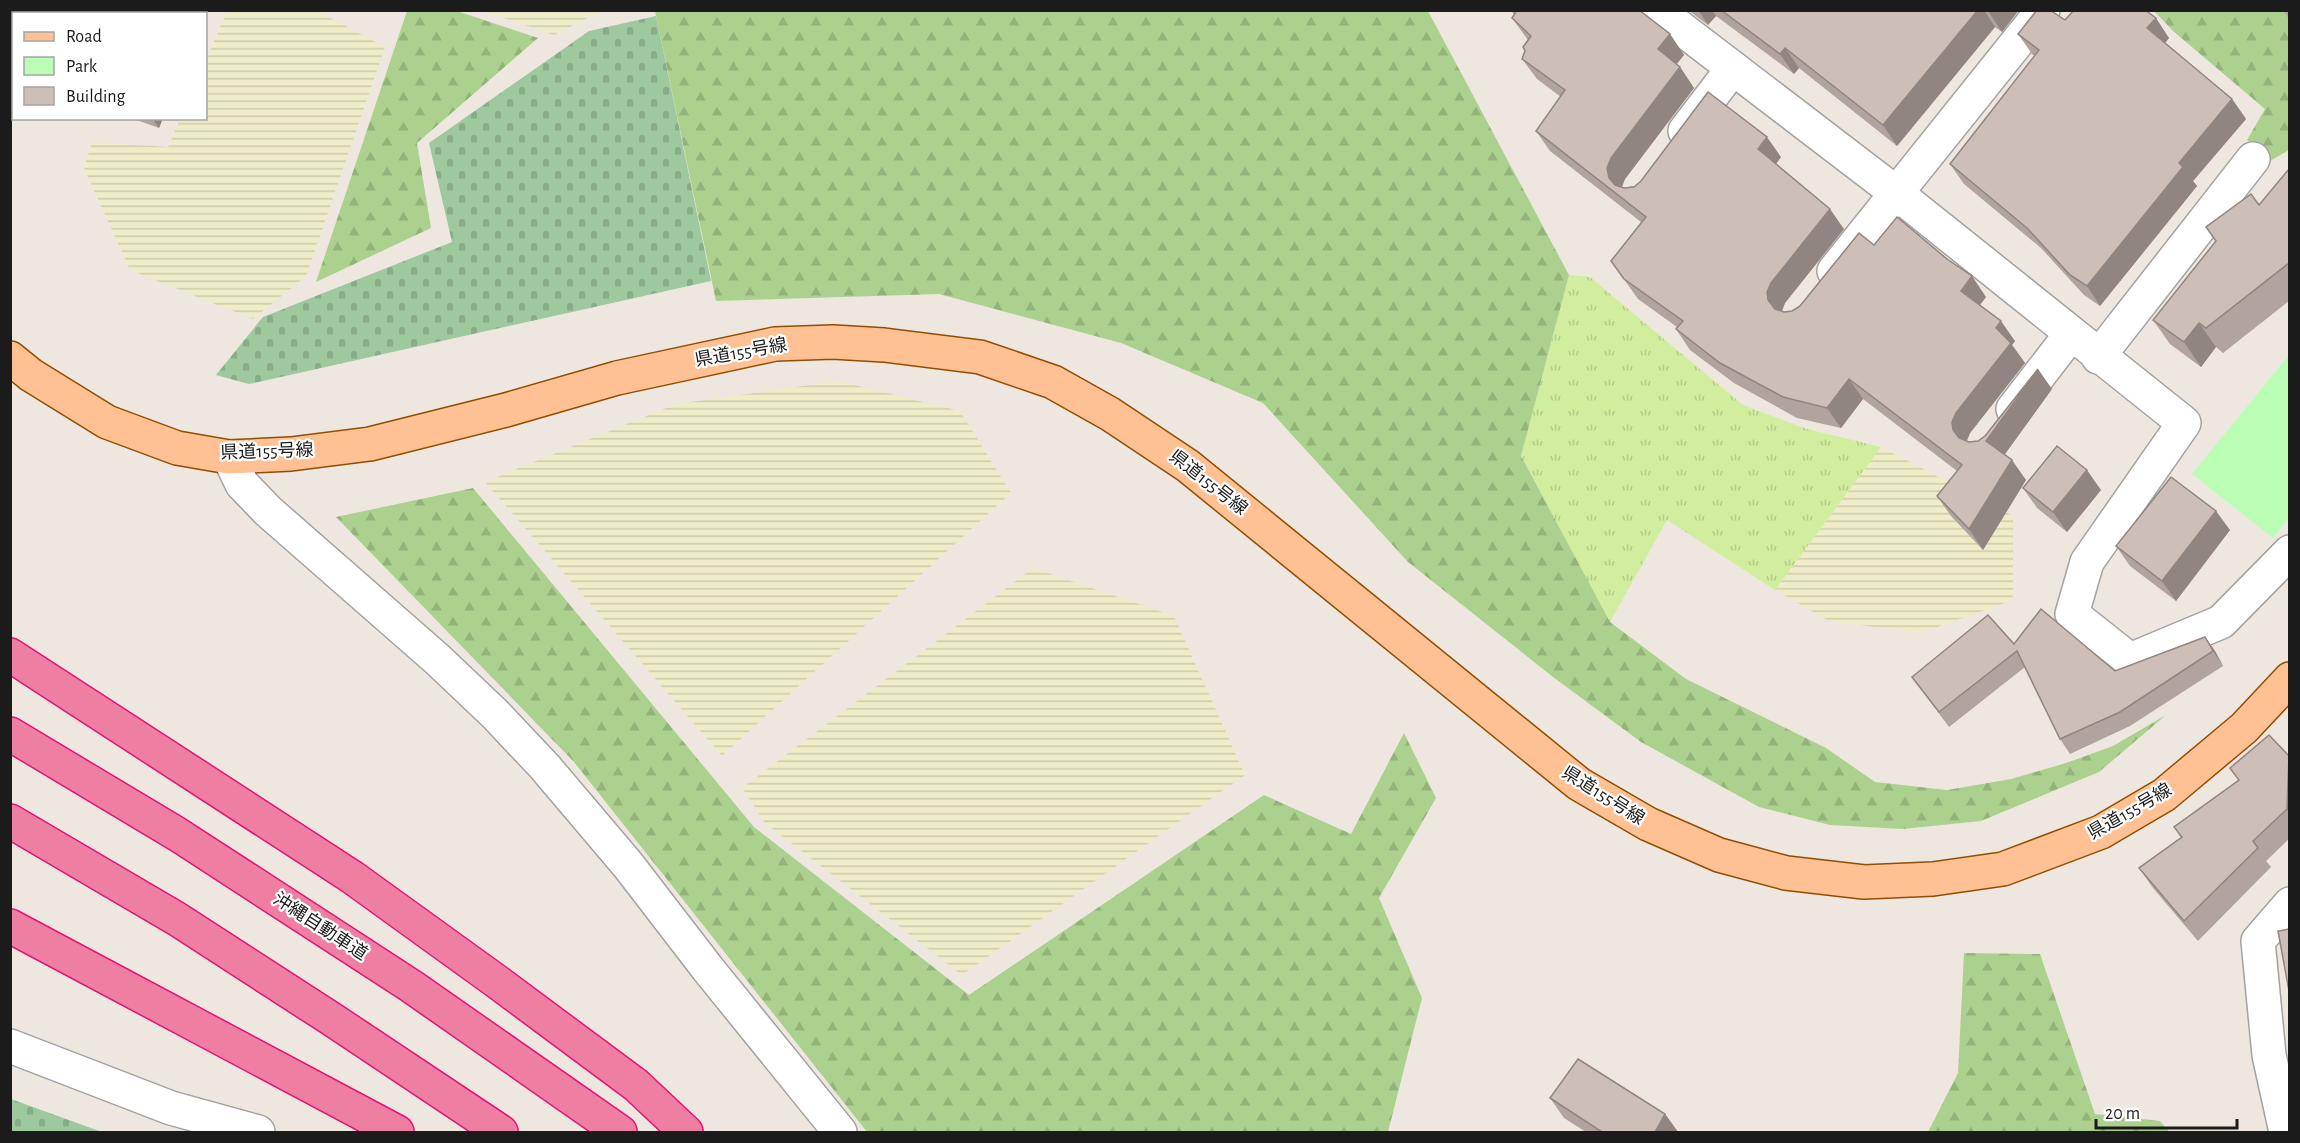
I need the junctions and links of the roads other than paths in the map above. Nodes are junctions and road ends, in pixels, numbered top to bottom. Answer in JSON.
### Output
{"nodes":[{"id":1,"x":1657,"y":10,"type":"edge"},
{"id":2,"x":2043,"y":10,"type":"edge"},
{"id":3,"x":1733,"y":68,"type":"junction"},
{"id":4,"x":1669,"y":153,"type":"edge"},
{"id":5,"x":2253,"y":159,"type":"dead end"},
{"id":6,"x":1895,"y":192,"type":"junction"},
{"id":7,"x":1814,"y":296,"type":"edge"},
{"id":8,"x":2071,"y":334,"type":"junction"},
{"id":9,"x":2098,"y":357,"type":"junction"},
{"id":10,"x":10,"y":358,"type":"edge"},
{"id":11,"x":1992,"y":435,"type":"edge"},
{"id":12,"x":230,"y":457,"type":"junction"},
{"id":13,"x":2289,"y":552,"type":"edge"},
{"id":14,"x":10,"y":655,"type":"edge"},
{"id":15,"x":2289,"y":679,"type":"edge"},
{"id":16,"x":10,"y":734,"type":"edge"},
{"id":17,"x":10,"y":821,"type":"edge"},
{"id":18,"x":2289,"y":904,"type":"edge"},
{"id":19,"x":10,"y":926,"type":"edge"},
{"id":20,"x":10,"y":1046,"type":"edge"},
{"id":21,"x":258,"y":1132,"type":"edge"},
{"id":22,"x":397,"y":1132,"type":"edge"},
{"id":23,"x":501,"y":1132,"type":"edge"},
{"id":24,"x":620,"y":1132,"type":"edge"},
{"id":25,"x":686,"y":1132,"type":"edge"},
{"id":26,"x":840,"y":1132,"type":"edge"},
{"id":27,"x":2286,"y":1132,"type":"edge"}],
"edges":[{"from":1,"to":3,"type":"street"},
{"from":2,"to":6,"type":"street"},
{"from":3,"to":4,"type":"street"},
{"from":3,"to":6,"type":"street"},
{"from":5,"to":9,"type":"street"},
{"from":6,"to":7,"type":"street"},
{"from":6,"to":8,"type":"street"},
{"from":8,"to":9,"type":"street"},
{"from":8,"to":11,"type":"street"},
{"from":9,"to":13,"type":"street"},
{"from":10,"to":12,"type":"main road","name":"県道155号線"},
{"from":12,"to":15,"type":"main road","name":"県道155号線"},
{"from":12,"to":26,"type":"street"},
{"from":14,"to":25,"type":"highway"},
{"from":16,"to":24,"type":"highway","name":"沖縄自動車道"},
{"from":17,"to":23,"type":"highway"},
{"from":18,"to":27,"type":"street"},
{"from":19,"to":22,"type":"highway"},
{"from":20,"to":21,"type":"street"}]}
